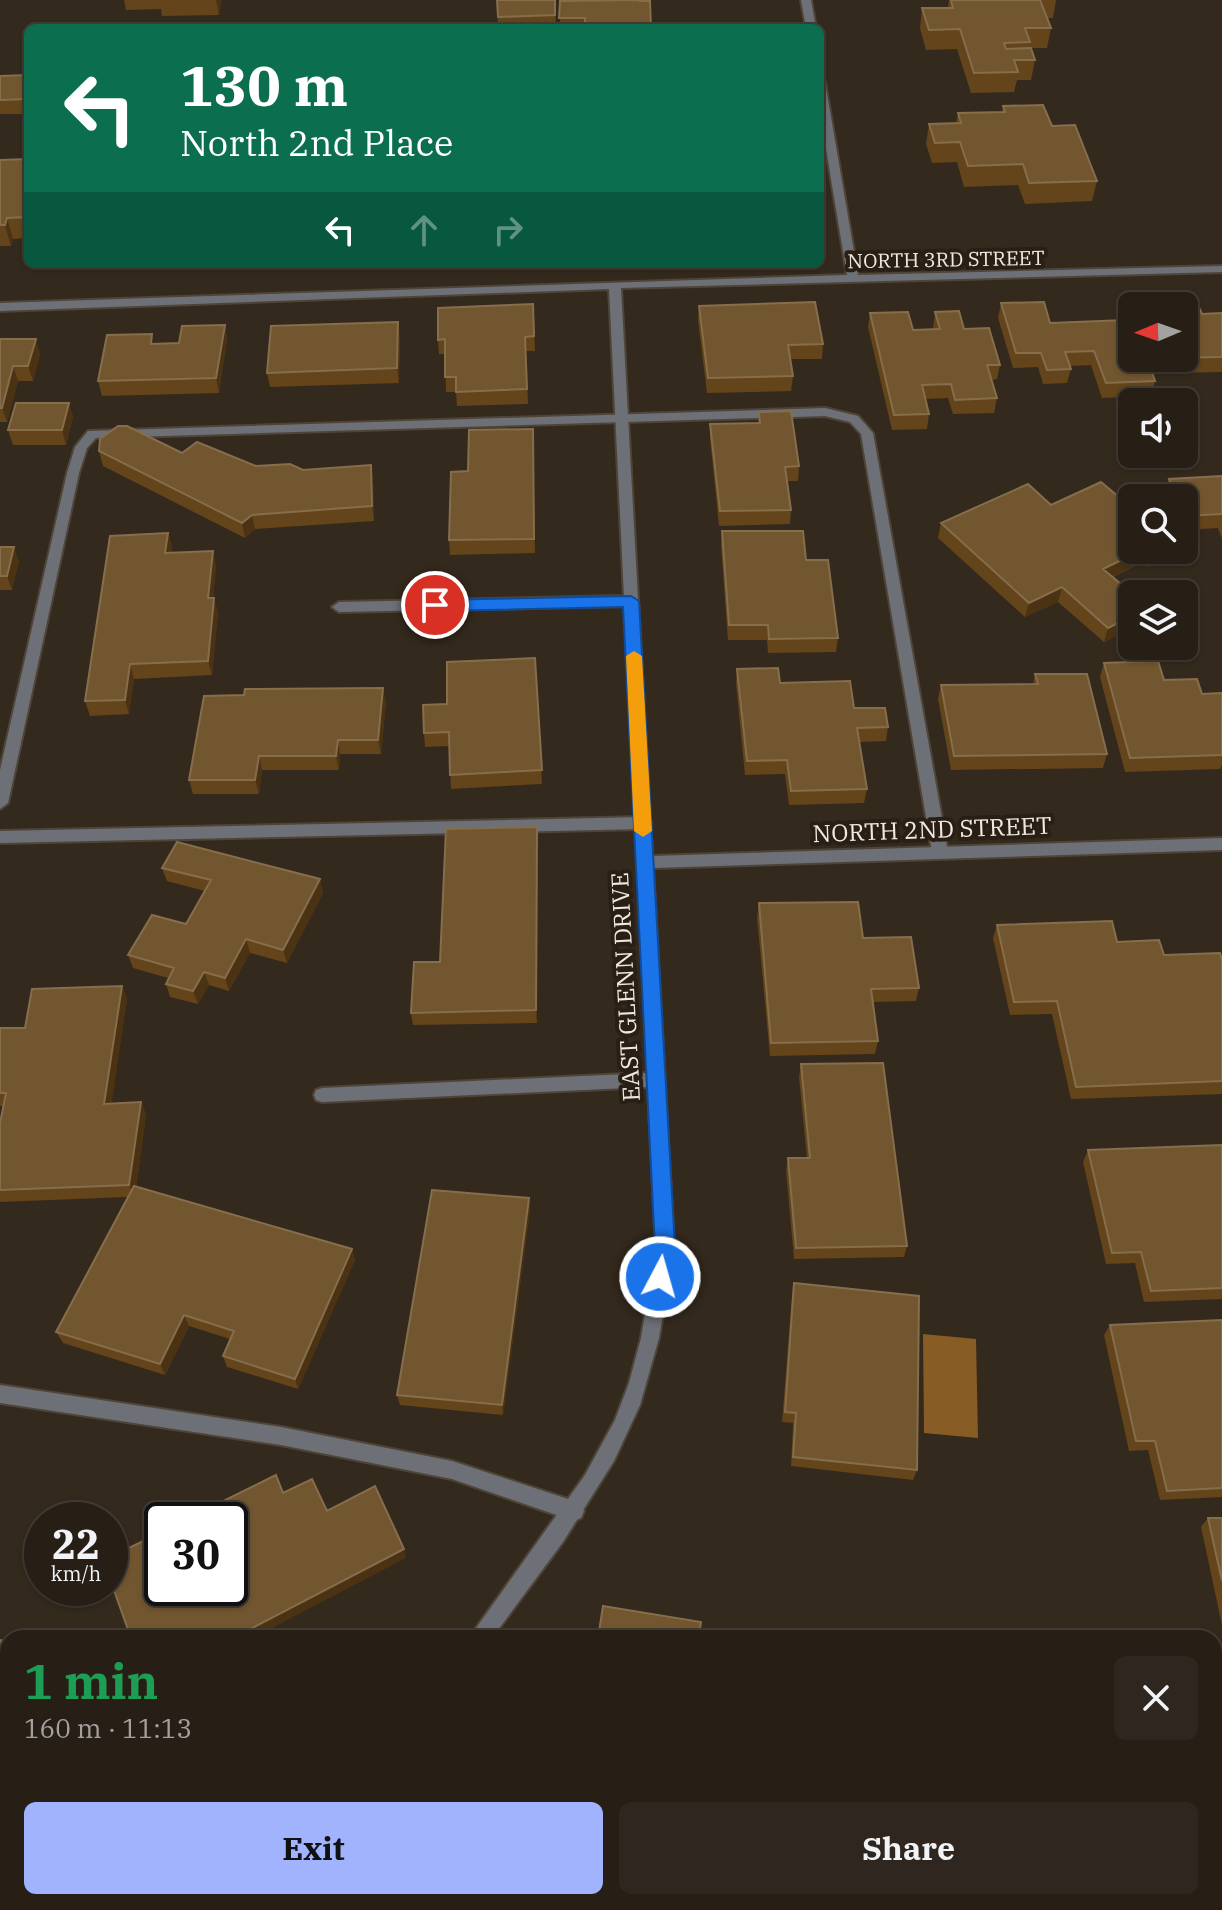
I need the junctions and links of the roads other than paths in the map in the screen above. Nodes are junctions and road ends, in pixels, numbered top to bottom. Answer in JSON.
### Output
{"nodes":[{"id":1,"x":806,"y":0,"type":"edge"},
{"id":2,"x":810,"y":24,"type":"edge"},
{"id":3,"x":824,"y":106,"type":"edge"},
{"id":4,"x":1222,"y":269,"type":"edge"},
{"id":5,"x":853,"y":279,"type":"junction"},
{"id":6,"x":615,"y":285,"type":"junction"},
{"id":7,"x":0,"y":307,"type":"edge"},
{"id":8,"x":622,"y":418,"type":"junction"},
{"id":9,"x":631,"y":601,"type":"junction"},
{"id":10,"x":339,"y":607,"type":"dead end"},
{"id":11,"x":0,"y":803,"type":"edge"},
{"id":12,"x":643,"y":823,"type":"junction"},
{"id":13,"x":0,"y":837,"type":"edge"},
{"id":14,"x":1222,"y":844,"type":"edge"},
{"id":15,"x":940,"y":852,"type":"junction"},
{"id":16,"x":644,"y":862,"type":"junction"},
{"id":17,"x":655,"y":1080,"type":"junction"},
{"id":18,"x":322,"y":1095,"type":"dead end"},
{"id":19,"x":0,"y":1394,"type":"edge"},
{"id":20,"x":574,"y":1511,"type":"junction"},
{"id":21,"x":485,"y":1630,"type":"edge"}],
"edges":[{"from":1,"to":2,"type":"street"},
{"from":3,"to":5,"type":"street"},
{"from":4,"to":5,"type":"street","name":"NORTH 3RD STREET"},
{"from":5,"to":6,"type":"street","name":"NORTH 3RD STREET"},
{"from":6,"to":7,"type":"street","name":"NORTH 3RD STREET"},
{"from":6,"to":8,"type":"street","name":"EAST GLENN DRIVE"},
{"from":8,"to":9,"type":"street","name":"EAST GLENN DRIVE"},
{"from":8,"to":11,"type":"street"},
{"from":8,"to":15,"type":"street"},
{"from":9,"to":10,"type":"street"},
{"from":9,"to":12,"type":"street","name":"EAST GLENN DRIVE"},
{"from":12,"to":13,"type":"street"},
{"from":12,"to":16,"type":"street","name":"EAST GLENN DRIVE"},
{"from":14,"to":15,"type":"street","name":"NORTH 2ND STREET"},
{"from":15,"to":16,"type":"street","name":"NORTH 2ND STREET"},
{"from":16,"to":17,"type":"street","name":"EAST GLENN DRIVE"},
{"from":17,"to":18,"type":"street"},
{"from":17,"to":20,"type":"street","name":"EAST GLENN DRIVE"},
{"from":19,"to":20,"type":"street"},
{"from":20,"to":21,"type":"street","name":"EAST GLENN DRIVE"}]}
